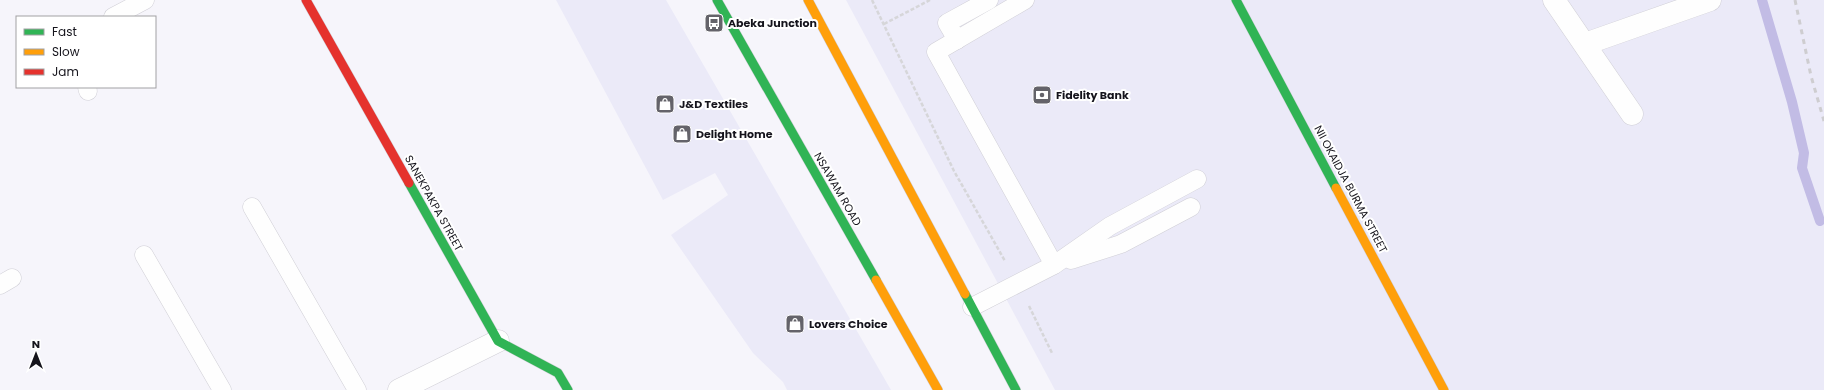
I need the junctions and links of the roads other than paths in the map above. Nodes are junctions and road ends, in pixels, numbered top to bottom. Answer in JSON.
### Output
{"nodes":[{"id":1,"x":145,"y":0,"type":"edge"},
{"id":2,"x":306,"y":0,"type":"edge"},
{"id":3,"x":717,"y":0,"type":"edge"},
{"id":4,"x":808,"y":0,"type":"edge"},
{"id":5,"x":989,"y":0,"type":"edge"},
{"id":6,"x":1026,"y":0,"type":"edge"},
{"id":7,"x":1236,"y":0,"type":"edge"},
{"id":8,"x":1554,"y":0,"type":"edge"},
{"id":9,"x":1710,"y":0,"type":"edge"},
{"id":10,"x":115,"y":16,"type":"edge"},
{"id":11,"x":958,"y":40,"type":"junction"},
{"id":12,"x":1585,"y":44,"type":"junction"},
{"id":13,"x":1632,"y":114,"type":"dead end"},
{"id":14,"x":1197,"y":179,"type":"dead end"},
{"id":15,"x":252,"y":207,"type":"dead end"},
{"id":16,"x":1191,"y":207,"type":"dead end"},
{"id":17,"x":144,"y":255,"type":"dead end"},
{"id":18,"x":1054,"y":265,"type":"junction"},
{"id":19,"x":972,"y":307,"type":"junction"},
{"id":20,"x":498,"y":341,"type":"junction"},
{"id":21,"x":222,"y":390,"type":"edge"},
{"id":22,"x":357,"y":390,"type":"edge"},
{"id":23,"x":399,"y":390,"type":"edge"},
{"id":24,"x":568,"y":390,"type":"edge"},
{"id":25,"x":938,"y":390,"type":"edge"},
{"id":26,"x":1016,"y":390,"type":"edge"},
{"id":27,"x":1444,"y":390,"type":"edge"}],
"edges":[{"from":1,"to":10,"type":"lane"},
{"from":2,"to":20,"type":"main road","name":"SANEKPAKPA STREET"},
{"from":3,"to":25,"type":"main road","name":"NSAWAM ROAD"},
{"from":4,"to":19,"type":"main road"},
{"from":5,"to":11,"type":"lane"},
{"from":6,"to":11,"type":"lane"},
{"from":7,"to":27,"type":"main road","name":"NII OKAIDJA BURMA STREET"},
{"from":8,"to":12,"type":"street"},
{"from":9,"to":12,"type":"street"},
{"from":11,"to":18,"type":"lane"},
{"from":12,"to":13,"type":"street"},
{"from":14,"to":18,"type":"lane"},
{"from":15,"to":22,"type":"lane"},
{"from":16,"to":18,"type":"lane"},
{"from":17,"to":21,"type":"lane"},
{"from":18,"to":19,"type":"lane"},
{"from":19,"to":26,"type":"main road"},
{"from":20,"to":23,"type":"street"},
{"from":20,"to":24,"type":"main road"}]}
